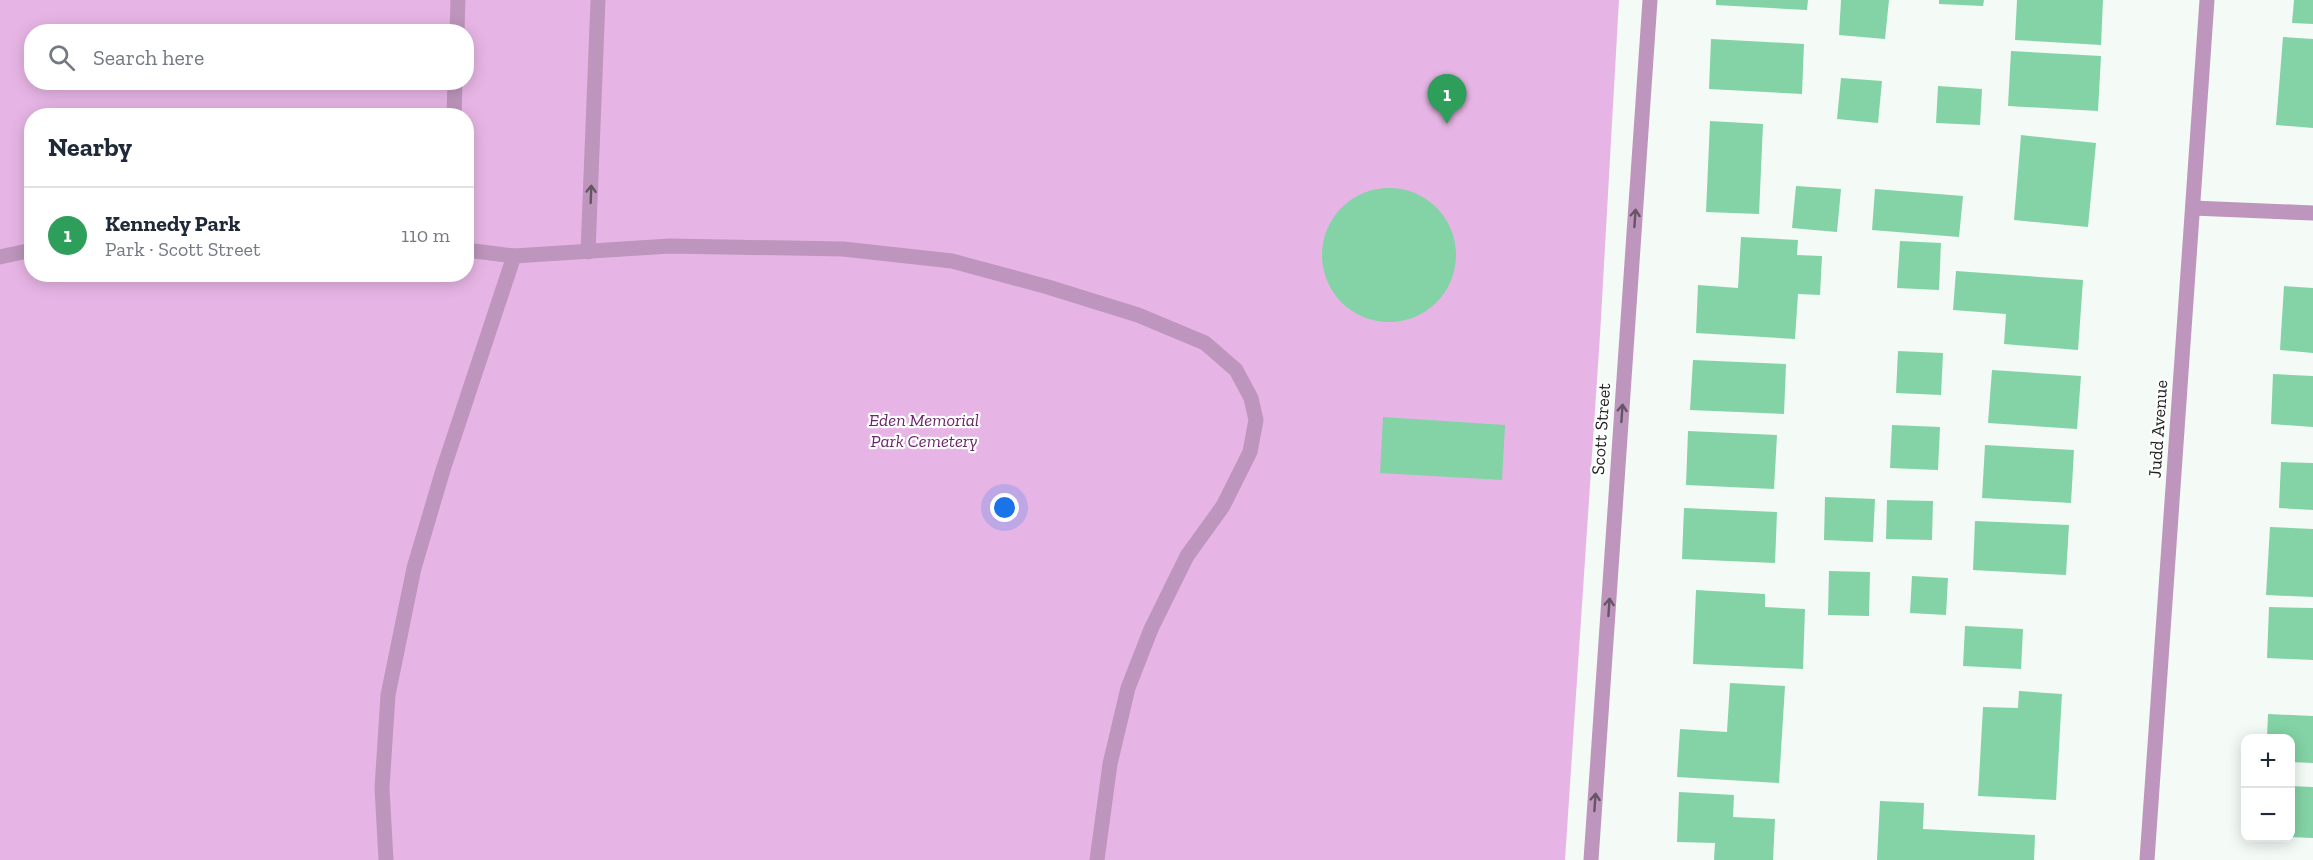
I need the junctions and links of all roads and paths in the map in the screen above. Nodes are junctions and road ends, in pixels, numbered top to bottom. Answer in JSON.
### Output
{"nodes":[{"id":1,"x":458,"y":0,"type":"edge"},
{"id":2,"x":598,"y":0,"type":"edge"},
{"id":3,"x":1650,"y":0,"type":"edge"},
{"id":4,"x":2207,"y":0,"type":"edge"},
{"id":5,"x":457,"y":24,"type":"edge"},
{"id":6,"x":455,"y":90,"type":"edge"},
{"id":7,"x":454,"y":108,"type":"edge"},
{"id":8,"x":2193,"y":208,"type":"junction"},
{"id":9,"x":2313,"y":213,"type":"edge"},
{"id":10,"x":474,"y":251,"type":"edge"},
{"id":11,"x":24,"y":252,"type":"edge"},
{"id":12,"x":588,"y":252,"type":"junction"},
{"id":13,"x":514,"y":256,"type":"junction"},
{"id":14,"x":0,"y":257,"type":"edge"},
{"id":15,"x":386,"y":860,"type":"edge"},
{"id":16,"x":1097,"y":860,"type":"edge"},
{"id":17,"x":1591,"y":860,"type":"edge"},
{"id":18,"x":2147,"y":860,"type":"edge"}],
"edges":[{"from":1,"to":5,"type":"street"},
{"from":12,"to":2,"type":"street","one_way":true},
{"from":17,"to":3,"type":"street","name":"Scott Street","one_way":true},
{"from":4,"to":8,"type":"street","name":"Judd Avenue"},
{"from":6,"to":7,"type":"street"},
{"from":8,"to":9,"type":"street"},
{"from":8,"to":18,"type":"street","name":"Judd Avenue"},
{"from":10,"to":13,"type":"street"},
{"from":11,"to":14,"type":"street"},
{"from":12,"to":13,"type":"street"},
{"from":12,"to":16,"type":"street"},
{"from":13,"to":15,"type":"street"}]}
